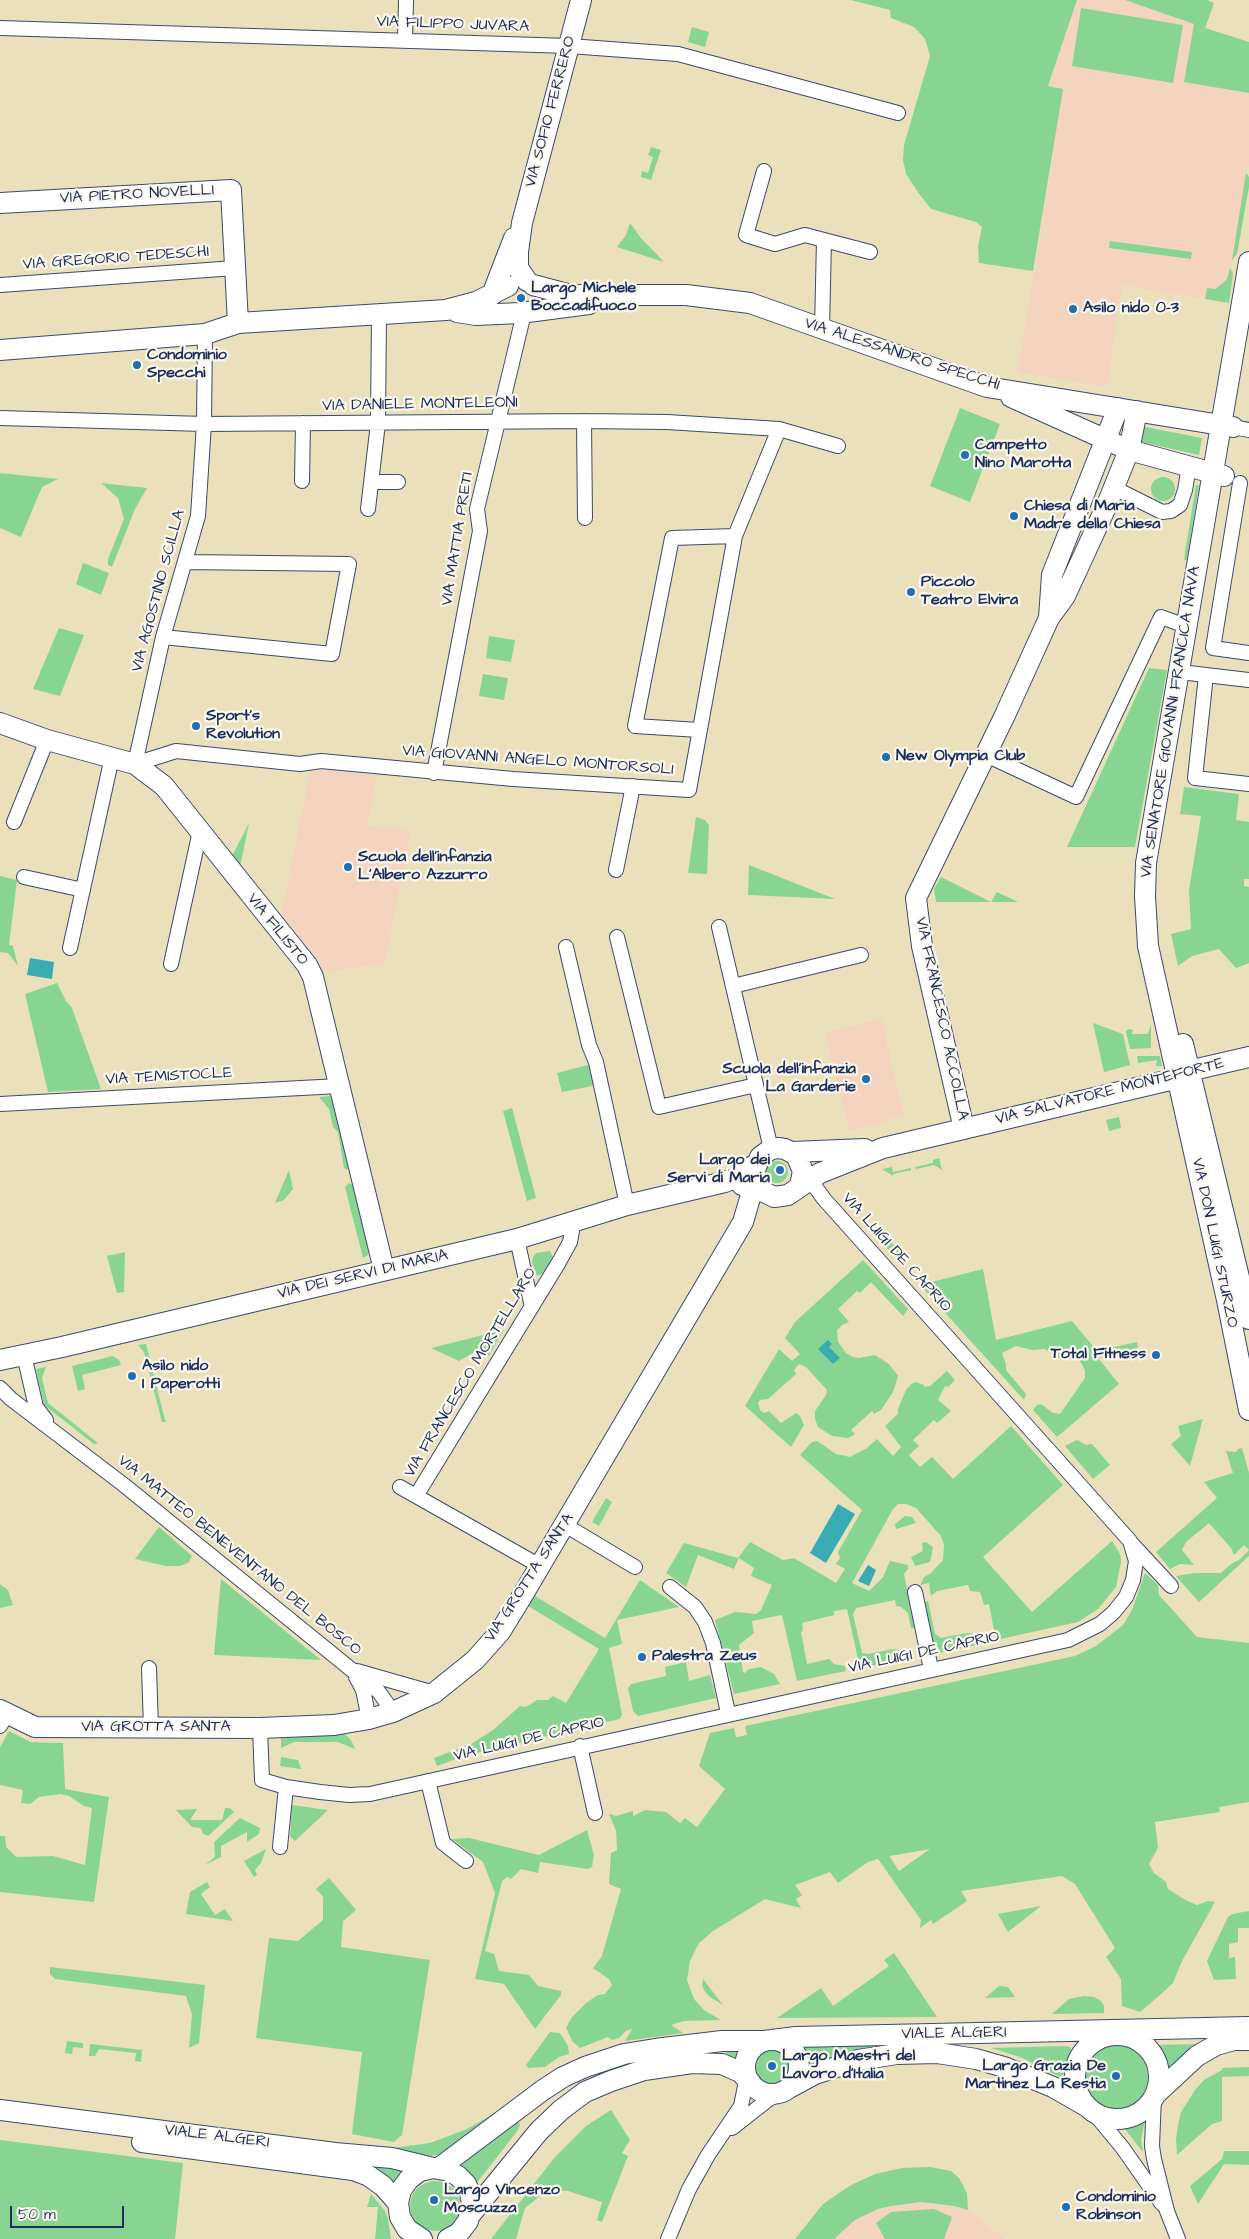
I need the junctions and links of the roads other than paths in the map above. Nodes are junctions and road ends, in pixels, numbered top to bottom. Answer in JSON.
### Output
{"nodes":[{"id":1,"x":406,"y":0,"type":"edge"},
{"id":2,"x":581,"y":0,"type":"edge"},
{"id":3,"x":0,"y":28,"type":"edge"},
{"id":4,"x":405,"y":41,"type":"junction"},
{"id":5,"x":569,"y":46,"type":"junction"},
{"id":6,"x":898,"y":113,"type":"dead end"},
{"id":7,"x":764,"y":171,"type":"dead end"},
{"id":8,"x":0,"y":203,"type":"edge"},
{"id":9,"x":824,"y":240,"type":"junction"},
{"id":10,"x":870,"y":252,"type":"dead end"},
{"id":11,"x":1249,"y":262,"type":"edge"},
{"id":12,"x":235,"y":268,"type":"junction"},
{"id":13,"x":0,"y":284,"type":"edge"},
{"id":14,"x":511,"y":284,"type":"junction"},
{"id":15,"x":608,"y":296,"type":"junction"},
{"id":16,"x":446,"y":310,"type":"junction"},
{"id":17,"x":522,"y":312,"type":"junction"},
{"id":18,"x":379,"y":314,"type":"junction"},
{"id":19,"x":238,"y":323,"type":"junction"},
{"id":20,"x":822,"y":329,"type":"junction"},
{"id":21,"x":205,"y":334,"type":"junction"},
{"id":22,"x":1249,"y":334,"type":"edge"},
{"id":23,"x":0,"y":350,"type":"edge"},
{"id":24,"x":987,"y":387,"type":"junction"},
{"id":25,"x":1127,"y":409,"type":"junction"},
{"id":26,"x":0,"y":418,"type":"edge"},
{"id":27,"x":498,"y":421,"type":"junction"},
{"id":28,"x":584,"y":421,"type":"junction"},
{"id":29,"x":303,"y":423,"type":"junction"},
{"id":30,"x":378,"y":423,"type":"junction"},
{"id":31,"x":204,"y":424,"type":"junction"},
{"id":32,"x":1234,"y":427,"type":"edge"},
{"id":33,"x":779,"y":429,"type":"junction"},
{"id":34,"x":1106,"y":440,"type":"junction"},
{"id":35,"x":838,"y":446,"type":"dead end"},
{"id":36,"x":1129,"y":450,"type":"junction"},
{"id":37,"x":1189,"y":466,"type":"junction"},
{"id":38,"x":1231,"y":479,"type":"edge"},
{"id":39,"x":302,"y":481,"type":"dead end"},
{"id":40,"x":372,"y":482,"type":"junction"},
{"id":41,"x":398,"y":482,"type":"dead end"},
{"id":42,"x":1114,"y":488,"type":"junction"},
{"id":43,"x":368,"y":509,"type":"dead end"},
{"id":44,"x":585,"y":518,"type":"dead end"},
{"id":45,"x":735,"y":536,"type":"junction"},
{"id":46,"x":185,"y":562,"type":"junction"},
{"id":47,"x":1048,"y":618,"type":"junction"},
{"id":48,"x":1186,"y":626,"type":"junction"},
{"id":49,"x":163,"y":637,"type":"junction"},
{"id":50,"x":1249,"y":653,"type":"edge"},
{"id":51,"x":1198,"y":674,"type":"junction"},
{"id":52,"x":1249,"y":680,"type":"edge"},
{"id":53,"x":0,"y":723,"type":"edge"},
{"id":54,"x":699,"y":730,"type":"junction"},
{"id":55,"x":47,"y":740,"type":"junction"},
{"id":56,"x":986,"y":755,"type":"junction"},
{"id":57,"x":112,"y":757,"type":"junction"},
{"id":58,"x":135,"y":764,"type":"junction"},
{"id":59,"x":434,"y":773,"type":"junction"},
{"id":60,"x":1249,"y":784,"type":"edge"},
{"id":61,"x":633,"y":786,"type":"junction"},
{"id":62,"x":14,"y":822,"type":"dead end"},
{"id":63,"x":200,"y":831,"type":"junction"},
{"id":64,"x":616,"y":870,"type":"dead end"},
{"id":65,"x":24,"y":877,"type":"dead end"},
{"id":66,"x":83,"y":890,"type":"junction"},
{"id":67,"x":719,"y":927,"type":"dead end"},
{"id":68,"x":617,"y":937,"type":"dead end"},
{"id":69,"x":566,"y":947,"type":"dead end"},
{"id":70,"x":70,"y":948,"type":"dead end"},
{"id":71,"x":861,"y":955,"type":"dead end"},
{"id":72,"x":171,"y":964,"type":"dead end"},
{"id":73,"x":733,"y":986,"type":"junction"},
{"id":74,"x":1249,"y":1056,"type":"edge"},
{"id":75,"x":1183,"y":1074,"type":"junction"},
{"id":76,"x":756,"y":1085,"type":"junction"},
{"id":77,"x":339,"y":1086,"type":"junction"},
{"id":78,"x":0,"y":1104,"type":"edge"},
{"id":79,"x":964,"y":1129,"type":"junction"},
{"id":80,"x":883,"y":1148,"type":"junction"},
{"id":81,"x":771,"y":1149,"type":"junction"},
{"id":82,"x":792,"y":1152,"type":"junction"},
{"id":83,"x":829,"y":1169,"type":"junction"},
{"id":84,"x":725,"y":1182,"type":"junction"},
{"id":85,"x":801,"y":1182,"type":"junction"},
{"id":86,"x":760,"y":1183,"type":"junction"},
{"id":87,"x":824,"y":1199,"type":"junction"},
{"id":88,"x":627,"y":1205,"type":"junction"},
{"id":89,"x":744,"y":1218,"type":"junction"},
{"id":90,"x":574,"y":1220,"type":"junction"},
{"id":91,"x":517,"y":1239,"type":"junction"},
{"id":92,"x":384,"y":1270,"type":"junction"},
{"id":93,"x":532,"y":1307,"type":"junction"},
{"id":94,"x":1249,"y":1319,"type":"edge"},
{"id":95,"x":24,"y":1355,"type":"junction"},
{"id":96,"x":0,"y":1360,"type":"edge"},
{"id":97,"x":0,"y":1388,"type":"edge"},
{"id":98,"x":1249,"y":1410,"type":"edge"},
{"id":99,"x":56,"y":1432,"type":"junction"},
{"id":100,"x":400,"y":1487,"type":"dead end"},
{"id":101,"x":416,"y":1496,"type":"junction"},
{"id":102,"x":565,"y":1525,"type":"junction"},
{"id":103,"x":1130,"y":1541,"type":"junction"},
{"id":104,"x":540,"y":1566,"type":"junction"},
{"id":105,"x":635,"y":1567,"type":"dead end"},
{"id":106,"x":670,"y":1586,"type":"dead end"},
{"id":107,"x":1171,"y":1586,"type":"dead end"},
{"id":108,"x":915,"y":1592,"type":"dead end"},
{"id":109,"x":149,"y":1668,"type":"dead end"},
{"id":110,"x":930,"y":1669,"type":"junction"},
{"id":111,"x":352,"y":1670,"type":"junction"},
{"id":112,"x":434,"y":1693,"type":"junction"},
{"id":113,"x":393,"y":1712,"type":"junction"},
{"id":114,"x":728,"y":1713,"type":"junction"},
{"id":115,"x":2,"y":1717,"type":"edge"},
{"id":116,"x":368,"y":1719,"type":"junction"},
{"id":117,"x":151,"y":1728,"type":"junction"},
{"id":118,"x":260,"y":1728,"type":"junction"},
{"id":119,"x":580,"y":1746,"type":"junction"},
{"id":120,"x":428,"y":1781,"type":"junction"},
{"id":121,"x":286,"y":1787,"type":"junction"},
{"id":122,"x":595,"y":1813,"type":"dead end"},
{"id":123,"x":280,"y":1847,"type":"dead end"},
{"id":124,"x":466,"y":1861,"type":"dead end"},
{"id":125,"x":1249,"y":2027,"type":"edge"},
{"id":126,"x":1123,"y":2032,"type":"junction"},
{"id":127,"x":768,"y":2040,"type":"junction"},
{"id":128,"x":1249,"y":2040,"type":"edge"},
{"id":129,"x":748,"y":2079,"type":"junction"},
{"id":130,"x":786,"y":2090,"type":"junction"},
{"id":131,"x":1155,"y":2096,"type":"junction"},
{"id":132,"x":1089,"y":2109,"type":"junction"},
{"id":133,"x":0,"y":2110,"type":"edge"},
{"id":134,"x":0,"y":2123,"type":"edge"},
{"id":135,"x":720,"y":2138,"type":"junction"},
{"id":136,"x":436,"y":2168,"type":"junction"},
{"id":137,"x":398,"y":2203,"type":"junction"},
{"id":138,"x":1167,"y":2211,"type":"junction"},
{"id":139,"x":471,"y":2214,"type":"junction"},
{"id":140,"x":412,"y":2236,"type":"edge"},
{"id":141,"x":448,"y":2239,"type":"edge"},
{"id":142,"x":668,"y":2239,"type":"edge"},
{"id":143,"x":1178,"y":2239,"type":"edge"}],
"edges":[{"from":1,"to":4,"type":"street"},
{"from":2,"to":5,"type":"street","name":"VIA SOFIO FERRERO"},
{"from":3,"to":4,"type":"street","name":"VIA FILIPPO JUVARA"},
{"from":4,"to":5,"type":"street","name":"VIA FILIPPO JUVARA"},
{"from":5,"to":6,"type":"street","name":"VIA FILIPPO JUVARA"},
{"from":5,"to":14,"type":"street","name":"VIA SOFIO FERRERO"},
{"from":7,"to":9,"type":"street"},
{"from":8,"to":12,"type":"street","name":"VIA PIETRO NOVELLI"},
{"from":9,"to":10,"type":"street"},
{"from":9,"to":20,"type":"street"},
{"from":11,"to":32,"type":"street"},
{"from":12,"to":13,"type":"street","name":"VIA GREGORIO TEDESCHI"},
{"from":12,"to":19,"type":"street","name":"VIA PIETRO NOVELLI"},
{"from":14,"to":15,"type":"street"},
{"from":14,"to":16,"type":"street"},
{"from":14,"to":17,"type":"street"},
{"from":14,"to":17,"type":"street","name":"VIA SOFIO FERRERO"},
{"from":15,"to":17,"type":"street"},
{"from":15,"to":20,"type":"street","name":"VIA ALESSANDRO SPECCHI"},
{"from":16,"to":17,"type":"street"},
{"from":16,"to":18,"type":"street"},
{"from":17,"to":27,"type":"street","name":"VIA MATTIA PRETI"},
{"from":18,"to":19,"type":"street"},
{"from":18,"to":30,"type":"street"},
{"from":19,"to":21,"type":"street"},
{"from":20,"to":24,"type":"street","name":"VIA ALESSANDRO SPECCHI"},
{"from":21,"to":23,"type":"street"},
{"from":21,"to":31,"type":"street","name":"VIA AGOSTINO SCILLA"},
{"from":22,"to":32,"type":"street"},
{"from":24,"to":25,"type":"street","name":"VIA ALESSANDRO SPECCHI"},
{"from":24,"to":34,"type":"street"},
{"from":25,"to":32,"type":"street","name":"VIA ALESSANDRO SPECCHI"},
{"from":25,"to":34,"type":"street","name":"VIA FRANCESCO ACCOLLA"},
{"from":25,"to":36,"type":"street"},
{"from":26,"to":31,"type":"street","name":"VIA DANIELE MONTELEONI"},
{"from":27,"to":28,"type":"street","name":"VIA DANIELE MONTELEONI"},
{"from":27,"to":30,"type":"street","name":"VIA DANIELE MONTELEONI"},
{"from":27,"to":59,"type":"street","name":"VIA MATTIA PRETI"},
{"from":28,"to":33,"type":"street","name":"VIA DANIELE MONTELEONI"},
{"from":28,"to":44,"type":"street"},
{"from":29,"to":30,"type":"street","name":"VIA DANIELE MONTELEONI"},
{"from":29,"to":31,"type":"street","name":"VIA DANIELE MONTELEONI"},
{"from":29,"to":39,"type":"street"},
{"from":30,"to":40,"type":"street"},
{"from":31,"to":46,"type":"street","name":"VIA AGOSTINO SCILLA"},
{"from":32,"to":38,"type":"street","name":"VIA SENATORE GIOVANNI FRANCICA NAVA"},
{"from":33,"to":35,"type":"street","name":"VIA DANIELE MONTELEONI"},
{"from":33,"to":45,"type":"street","name":"VIA GIOVANNI ANGELO MONTORSOLI"},
{"from":34,"to":36,"type":"street"},
{"from":34,"to":47,"type":"street","name":"VIA FRANCESCO ACCOLLA"},
{"from":36,"to":37,"type":"street"},
{"from":36,"to":42,"type":"street"},
{"from":37,"to":38,"type":"street"},
{"from":37,"to":42,"type":"street"},
{"from":38,"to":48,"type":"street","name":"VIA SENATORE GIOVANNI FRANCICA NAVA"},
{"from":38,"to":50,"type":"street"},
{"from":38,"to":51,"type":"street","name":"VIA SENATORE GIOVANNI FRANCICA NAVA"},
{"from":40,"to":41,"type":"street"},
{"from":40,"to":43,"type":"street"},
{"from":42,"to":47,"type":"street"},
{"from":45,"to":54,"type":"street","name":"VIA GIOVANNI ANGELO MONTORSOLI"},
{"from":45,"to":54,"type":"street"},
{"from":46,"to":49,"type":"street","name":"VIA AGOSTINO SCILLA"},
{"from":46,"to":49,"type":"street"},
{"from":47,"to":56,"type":"street","name":"VIA FRANCESCO ACCOLLA"},
{"from":48,"to":56,"type":"street"},
{"from":48,"to":75,"type":"street","name":"VIA SENATORE GIOVANNI FRANCICA NAVA"},
{"from":49,"to":58,"type":"street","name":"VIA AGOSTINO SCILLA"},
{"from":51,"to":52,"type":"street"},
{"from":51,"to":60,"type":"street"},
{"from":51,"to":75,"type":"street","name":"VIA SENATORE GIOVANNI FRANCICA NAVA"},
{"from":53,"to":55,"type":"street","name":"VIA FILISTO"},
{"from":54,"to":61,"type":"street","name":"VIA GIOVANNI ANGELO MONTORSOLI"},
{"from":55,"to":57,"type":"street","name":"VIA FILISTO"},
{"from":55,"to":62,"type":"street"},
{"from":56,"to":79,"type":"street","name":"VIA FRANCESCO ACCOLLA"},
{"from":57,"to":58,"type":"street","name":"VIA FILISTO"},
{"from":57,"to":66,"type":"street"},
{"from":58,"to":59,"type":"street","name":"VIA GIOVANNI ANGELO MONTORSOLI"},
{"from":58,"to":63,"type":"street","name":"VIA FILISTO"},
{"from":59,"to":61,"type":"street","name":"VIA GIOVANNI ANGELO MONTORSOLI"},
{"from":61,"to":64,"type":"street"},
{"from":63,"to":72,"type":"street"},
{"from":63,"to":77,"type":"street","name":"VIA FILISTO"},
{"from":65,"to":66,"type":"street"},
{"from":66,"to":70,"type":"street"},
{"from":67,"to":73,"type":"street"},
{"from":68,"to":76,"type":"street"},
{"from":69,"to":88,"type":"street"},
{"from":71,"to":73,"type":"street"},
{"from":73,"to":76,"type":"street"},
{"from":74,"to":75,"type":"street","name":"VIA SALVATORE MONTEFORTE"},
{"from":75,"to":79,"type":"street","name":"VIA SALVATORE MONTEFORTE"},
{"from":75,"to":94,"type":"street","name":"VIA DON LUIGI STURZO"},
{"from":75,"to":98,"type":"street","name":"VIA DON LUIGI STURZO"},
{"from":76,"to":81,"type":"street"},
{"from":77,"to":78,"type":"street","name":"VIA TEMISTOCLE"},
{"from":77,"to":92,"type":"street","name":"VIA FILISTO"},
{"from":79,"to":80,"type":"street","name":"VIA SALVATORE MONTEFORTE"},
{"from":80,"to":82,"type":"street"},
{"from":80,"to":83,"type":"street"},
{"from":81,"to":82,"type":"street"},
{"from":81,"to":86,"type":"street"},
{"from":82,"to":85,"type":"street"},
{"from":83,"to":85,"type":"street"},
{"from":83,"to":87,"type":"street"},
{"from":84,"to":86,"type":"street","name":"VIA DEI SERVI DI MARIA"},
{"from":84,"to":88,"type":"street","name":"VIA DEI SERVI DI MARIA"},
{"from":84,"to":89,"type":"street"},
{"from":85,"to":86,"type":"street"},
{"from":85,"to":87,"type":"street","name":"VIA LUIGI DE CAPRIO"},
{"from":85,"to":87,"type":"street"},
{"from":86,"to":89,"type":"street","name":"VIA GROTTA SANTA"},
{"from":87,"to":103,"type":"street","name":"VIA LUIGI DE CAPRIO"},
{"from":88,"to":90,"type":"street","name":"VIA DEI SERVI DI MARIA"},
{"from":89,"to":102,"type":"street","name":"VIA GROTTA SANTA"},
{"from":90,"to":91,"type":"street","name":"VIA DEI SERVI DI MARIA"},
{"from":90,"to":93,"type":"street","name":"VIA FRANCESCO MORTELLARO"},
{"from":91,"to":92,"type":"street","name":"VIA DEI SERVI DI MARIA"},
{"from":91,"to":93,"type":"street"},
{"from":92,"to":95,"type":"street","name":"VIA DEI SERVI DI MARIA"},
{"from":93,"to":101,"type":"street","name":"VIA FRANCESCO MORTELLARO"},
{"from":95,"to":96,"type":"street","name":"VIA DEI SERVI DI MARIA"},
{"from":95,"to":99,"type":"street"},
{"from":97,"to":99,"type":"street"},
{"from":99,"to":111,"type":"street","name":"VIA MATTEO BENEVENTANO DEL BOSCO"},
{"from":100,"to":101,"type":"street"},
{"from":101,"to":104,"type":"street","name":"VIA FRANCESCO MORTELLARO"},
{"from":102,"to":104,"type":"street","name":"VIA GROTTA SANTA"},
{"from":102,"to":105,"type":"street"},
{"from":103,"to":107,"type":"street"},
{"from":103,"to":110,"type":"street","name":"VIA LUIGI DE CAPRIO"},
{"from":104,"to":112,"type":"street","name":"VIA GROTTA SANTA"},
{"from":106,"to":114,"type":"street"},
{"from":108,"to":110,"type":"street"},
{"from":109,"to":117,"type":"street"},
{"from":110,"to":114,"type":"street","name":"VIA LUIGI DE CAPRIO"},
{"from":111,"to":112,"type":"street"},
{"from":111,"to":113,"type":"street","name":"VIA MATTEO BENEVENTANO DEL BOSCO"},
{"from":111,"to":116,"type":"street"},
{"from":112,"to":113,"type":"street","name":"VIA GROTTA SANTA"},
{"from":113,"to":116,"type":"street","name":"VIA GROTTA SANTA"},
{"from":114,"to":119,"type":"street","name":"VIA LUIGI DE CAPRIO"},
{"from":115,"to":117,"type":"street","name":"VIA GROTTA SANTA"},
{"from":116,"to":118,"type":"street","name":"VIA GROTTA SANTA"},
{"from":117,"to":118,"type":"street","name":"VIA GROTTA SANTA"},
{"from":118,"to":121,"type":"street","name":"VIA LUIGI DE CAPRIO"},
{"from":119,"to":120,"type":"street","name":"VIA LUIGI DE CAPRIO"},
{"from":119,"to":122,"type":"street"},
{"from":120,"to":121,"type":"street","name":"VIA LUIGI DE CAPRIO"},
{"from":120,"to":124,"type":"street"},
{"from":121,"to":123,"type":"street"},
{"from":125,"to":126,"type":"street","name":"VIALE ALGERI"},
{"from":126,"to":127,"type":"street","name":"VIALE ALGERI"},
{"from":126,"to":131,"type":"street"},
{"from":126,"to":132,"type":"street"},
{"from":127,"to":129,"type":"street"},
{"from":127,"to":130,"type":"street"},
{"from":127,"to":136,"type":"street","name":"VIALE ALGERI"},
{"from":128,"to":131,"type":"street"},
{"from":129,"to":130,"type":"street"},
{"from":129,"to":135,"type":"street"},
{"from":129,"to":139,"type":"street"},
{"from":130,"to":132,"type":"street","name":"VIALE ALGERI"},
{"from":130,"to":135,"type":"street"},
{"from":131,"to":132,"type":"street"},
{"from":131,"to":138,"type":"street"},
{"from":132,"to":138,"type":"street"},
{"from":133,"to":136,"type":"street","name":"VIALE ALGERI"},
{"from":134,"to":137,"type":"street","name":"VIALE ALGERI"},
{"from":135,"to":142,"type":"street"},
{"from":136,"to":137,"type":"street"},
{"from":136,"to":139,"type":"street"},
{"from":137,"to":140,"type":"street"},
{"from":138,"to":143,"type":"street"},
{"from":139,"to":141,"type":"street"}]}
